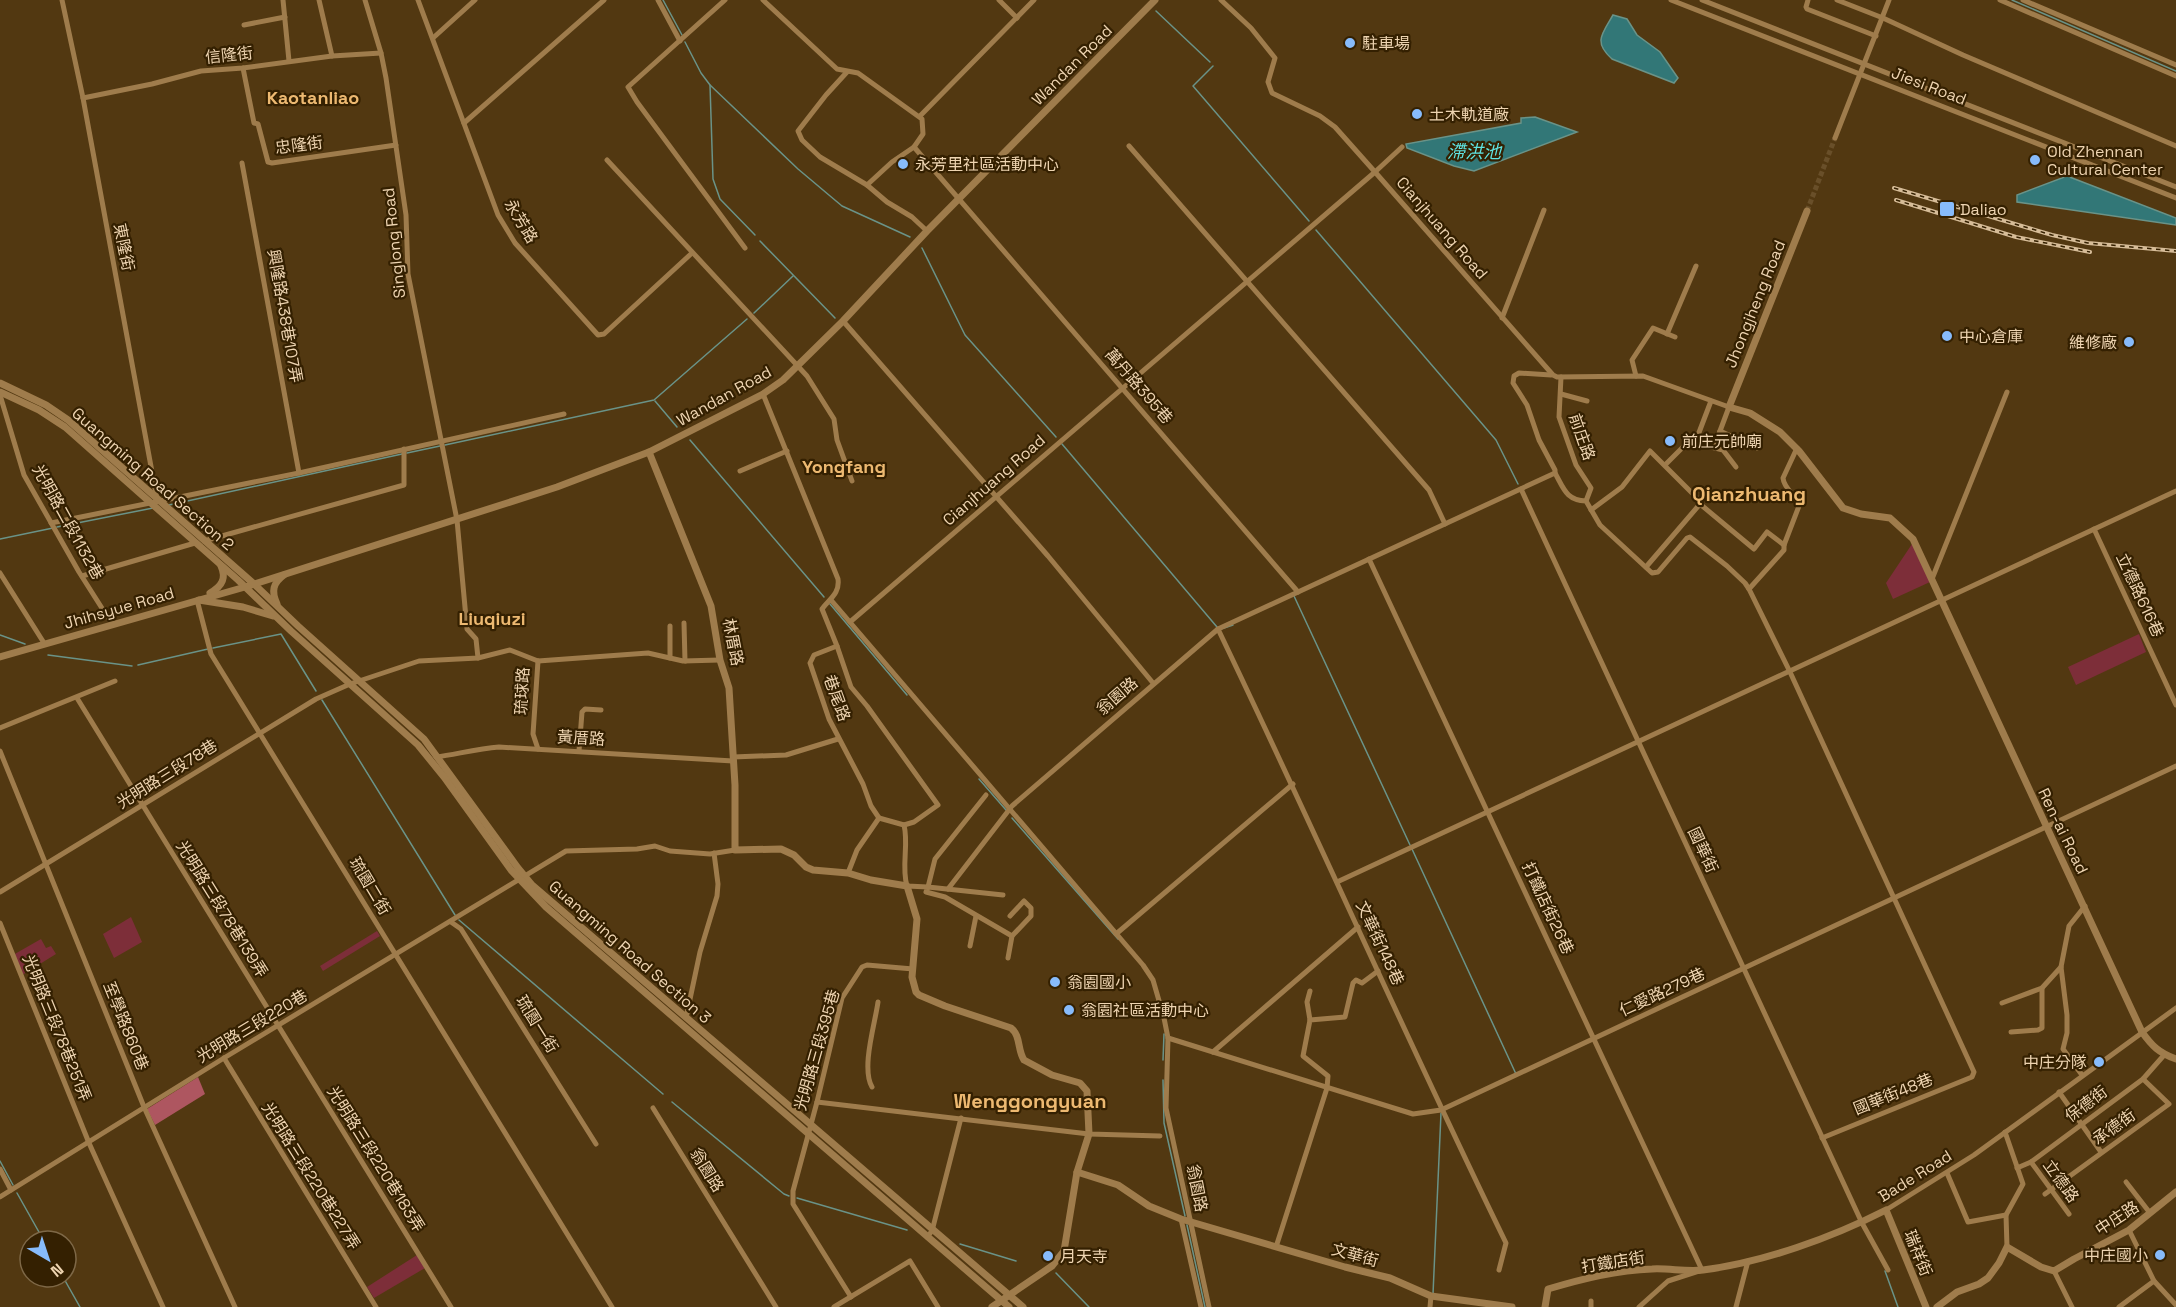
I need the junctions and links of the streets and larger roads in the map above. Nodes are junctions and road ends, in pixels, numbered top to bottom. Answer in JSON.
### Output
{"nodes":[{"id":1,"x":62,"y":0,"type":"edge"},
{"id":2,"x":283,"y":0,"type":"edge"},
{"id":3,"x":319,"y":0,"type":"edge"},
{"id":4,"x":365,"y":0,"type":"edge"},
{"id":5,"x":418,"y":0,"type":"edge"},
{"id":6,"x":474,"y":0,"type":"edge"},
{"id":7,"x":604,"y":0,"type":"edge"},
{"id":8,"x":658,"y":0,"type":"edge"},
{"id":9,"x":725,"y":0,"type":"edge"},
{"id":10,"x":763,"y":0,"type":"edge"},
{"id":11,"x":999,"y":0,"type":"edge"},
{"id":12,"x":1034,"y":0,"type":"edge"},
{"id":13,"x":1154,"y":0,"type":"edge"},
{"id":14,"x":1221,"y":0,"type":"edge"},
{"id":15,"x":1671,"y":0,"type":"edge"},
{"id":16,"x":1702,"y":0,"type":"edge"},
{"id":17,"x":1808,"y":0,"type":"edge"},
{"id":18,"x":1837,"y":0,"type":"edge"},
{"id":19,"x":1889,"y":0,"type":"edge"},
{"id":20,"x":2000,"y":0,"type":"edge"},
{"id":21,"x":2022,"y":0,"type":"edge"},
{"id":22,"x":285,"y":17,"type":"junction"},
{"id":23,"x":1017,"y":18,"type":"junction"},
{"id":24,"x":1882,"y":18,"type":"junction"},
{"id":25,"x":244,"y":25,"type":"dead end"},
{"id":26,"x":1876,"y":36,"type":"junction"},
{"id":27,"x":433,"y":38,"type":"junction"},
{"id":28,"x":680,"y":41,"type":"junction"},
{"id":29,"x":381,"y":53,"type":"junction"},
{"id":30,"x":332,"y":56,"type":"junction"},
{"id":31,"x":289,"y":61,"type":"junction"},
{"id":32,"x":1865,"y":64,"type":"junction"},
{"id":33,"x":2176,"y":65,"type":"edge"},
{"id":34,"x":243,"y":68,"type":"junction"},
{"id":35,"x":847,"y":72,"type":"junction"},
{"id":36,"x":1861,"y":75,"type":"junction"},
{"id":37,"x":2176,"y":76,"type":"edge"},
{"id":38,"x":82,"y":98,"type":"junction"},
{"id":39,"x":920,"y":117,"type":"junction"},
{"id":40,"x":464,"y":123,"type":"junction"},
{"id":41,"x":1835,"y":138,"type":"tunnel mouth"},
{"id":42,"x":396,"y":146,"type":"junction"},
{"id":43,"x":1130,"y":146,"type":"dead end"},
{"id":44,"x":2176,"y":146,"type":"edge"},
{"id":45,"x":914,"y":147,"type":"junction"},
{"id":46,"x":1402,"y":147,"type":"dead end"},
{"id":47,"x":607,"y":160,"type":"dead end"},
{"id":48,"x":242,"y":164,"type":"dead end"},
{"id":49,"x":1375,"y":172,"type":"junction"},
{"id":50,"x":867,"y":185,"type":"junction"},
{"id":51,"x":2176,"y":188,"type":"edge"},
{"id":52,"x":960,"y":198,"type":"junction"},
{"id":53,"x":2176,"y":198,"type":"edge"},
{"id":54,"x":1544,"y":210,"type":"dead end"},
{"id":55,"x":1807,"y":211,"type":"tunnel mouth"},
{"id":56,"x":927,"y":231,"type":"junction"},
{"id":57,"x":745,"y":248,"type":"dead end"},
{"id":58,"x":692,"y":253,"type":"junction"},
{"id":59,"x":1696,"y":266,"type":"dead end"},
{"id":60,"x":1248,"y":280,"type":"junction"},
{"id":61,"x":1502,"y":318,"type":"junction"},
{"id":62,"x":843,"y":321,"type":"junction"},
{"id":63,"x":1667,"y":334,"type":"junction"},
{"id":64,"x":1675,"y":337,"type":"dead end"},
{"id":65,"x":797,"y":365,"type":"junction"},
{"id":66,"x":1553,"y":375,"type":"junction"},
{"id":67,"x":1636,"y":376,"type":"junction"},
{"id":68,"x":1561,"y":377,"type":"junction"},
{"id":69,"x":0,"y":383,"type":"edge"},
{"id":70,"x":1122,"y":387,"type":"junction"},
{"id":71,"x":2007,"y":392,"type":"dead end"},
{"id":72,"x":0,"y":394,"type":"edge"},
{"id":73,"x":763,"y":394,"type":"junction"},
{"id":74,"x":1561,"y":394,"type":"junction"},
{"id":75,"x":1587,"y":401,"type":"dead end"},
{"id":76,"x":1711,"y":401,"type":"junction"},
{"id":77,"x":1729,"y":407,"type":"junction"},
{"id":78,"x":564,"y":414,"type":"dead end"},
{"id":79,"x":1720,"y":431,"type":"junction"},
{"id":80,"x":1695,"y":443,"type":"junction"},
{"id":81,"x":441,"y":444,"type":"junction"},
{"id":82,"x":1714,"y":447,"type":"junction"},
{"id":83,"x":1757,"y":448,"type":"dead end"},
{"id":84,"x":1797,"y":448,"type":"junction"},
{"id":85,"x":787,"y":451,"type":"junction"},
{"id":86,"x":404,"y":452,"type":"junction"},
{"id":87,"x":649,"y":452,"type":"junction"},
{"id":88,"x":1665,"y":465,"type":"junction"},
{"id":89,"x":1736,"y":466,"type":"dead end"},
{"id":90,"x":740,"y":471,"type":"dead end"},
{"id":91,"x":299,"y":473,"type":"junction"},
{"id":92,"x":1555,"y":473,"type":"junction"},
{"id":93,"x":852,"y":481,"type":"dead end"},
{"id":94,"x":1521,"y":489,"type":"junction"},
{"id":95,"x":2176,"y":491,"type":"edge"},
{"id":96,"x":996,"y":496,"type":"junction"},
{"id":97,"x":1586,"y":501,"type":"junction"},
{"id":98,"x":155,"y":502,"type":"junction"},
{"id":99,"x":1700,"y":504,"type":"junction"},
{"id":100,"x":1591,"y":510,"type":"junction"},
{"id":101,"x":457,"y":520,"type":"junction"},
{"id":102,"x":51,"y":523,"type":"junction"},
{"id":103,"x":1445,"y":524,"type":"junction"},
{"id":104,"x":2094,"y":529,"type":"junction"},
{"id":105,"x":204,"y":541,"type":"junction"},
{"id":106,"x":195,"y":543,"type":"junction"},
{"id":107,"x":1784,"y":545,"type":"junction"},
{"id":108,"x":1369,"y":559,"type":"junction"},
{"id":109,"x":220,"y":564,"type":"junction"},
{"id":110,"x":1646,"y":567,"type":"junction"},
{"id":111,"x":0,"y":573,"type":"edge"},
{"id":112,"x":287,"y":573,"type":"junction"},
{"id":113,"x":82,"y":576,"type":"junction"},
{"id":114,"x":1932,"y":579,"type":"junction"},
{"id":115,"x":254,"y":584,"type":"junction"},
{"id":116,"x":245,"y":587,"type":"junction"},
{"id":117,"x":1749,"y":589,"type":"junction"},
{"id":118,"x":1298,"y":592,"type":"junction"},
{"id":119,"x":197,"y":600,"type":"junction"},
{"id":120,"x":831,"y":600,"type":"junction"},
{"id":121,"x":1942,"y":600,"type":"junction"},
{"id":122,"x":282,"y":611,"type":"junction"},
{"id":123,"x":277,"y":618,"type":"junction"},
{"id":124,"x":850,"y":622,"type":"junction"},
{"id":125,"x":684,"y":623,"type":"dead end"},
{"id":126,"x":112,"y":624,"type":"junction"},
{"id":127,"x":670,"y":626,"type":"dead end"},
{"id":128,"x":1220,"y":628,"type":"junction"},
{"id":129,"x":44,"y":643,"type":"junction"},
{"id":130,"x":837,"y":646,"type":"junction"},
{"id":131,"x":0,"y":657,"type":"edge"},
{"id":132,"x":478,"y":658,"type":"junction"},
{"id":133,"x":670,"y":658,"type":"junction"},
{"id":134,"x":720,"y":660,"type":"junction"},
{"id":135,"x":538,"y":661,"type":"junction"},
{"id":136,"x":686,"y":661,"type":"junction"},
{"id":137,"x":1790,"y":672,"type":"junction"},
{"id":138,"x":115,"y":681,"type":"dead end"},
{"id":139,"x":359,"y":681,"type":"junction"},
{"id":140,"x":1153,"y":683,"type":"junction"},
{"id":141,"x":350,"y":684,"type":"junction"},
{"id":142,"x":77,"y":698,"type":"junction"},
{"id":143,"x":2176,"y":705,"type":"edge"},
{"id":144,"x":601,"y":710,"type":"dead end"},
{"id":145,"x":0,"y":728,"type":"edge"},
{"id":146,"x":260,"y":732,"type":"junction"},
{"id":147,"x":838,"y":739,"type":"junction"},
{"id":148,"x":1638,"y":743,"type":"junction"},
{"id":149,"x":538,"y":749,"type":"junction"},
{"id":150,"x":0,"y":751,"type":"edge"},
{"id":151,"x":579,"y":752,"type":"junction"},
{"id":152,"x":433,"y":759,"type":"junction"},
{"id":153,"x":733,"y":759,"type":"junction"},
{"id":154,"x":2176,"y":766,"type":"edge"},
{"id":155,"x":1293,"y":784,"type":"junction"},
{"id":156,"x":986,"y":795,"type":"dead end"},
{"id":157,"x":143,"y":806,"type":"junction"},
{"id":158,"x":1010,"y":809,"type":"junction"},
{"id":159,"x":1488,"y":812,"type":"junction"},
{"id":160,"x":879,"y":818,"type":"junction"},
{"id":161,"x":904,"y":825,"type":"junction"},
{"id":162,"x":2046,"y":826,"type":"junction"},
{"id":163,"x":735,"y":850,"type":"junction"},
{"id":164,"x":714,"y":853,"type":"junction"},
{"id":165,"x":45,"y":863,"type":"junction"},
{"id":166,"x":848,"y":873,"type":"junction"},
{"id":167,"x":521,"y":878,"type":"junction"},
{"id":168,"x":1336,"y":882,"type":"junction"},
{"id":169,"x":907,"y":886,"type":"junction"},
{"id":170,"x":928,"y":887,"type":"junction"},
{"id":171,"x":948,"y":889,"type":"junction"},
{"id":172,"x":0,"y":892,"type":"edge"},
{"id":173,"x":1003,"y":896,"type":"dead end"},
{"id":174,"x":1893,"y":897,"type":"junction"},
{"id":175,"x":2085,"y":906,"type":"junction"},
{"id":176,"x":976,"y":916,"type":"junction"},
{"id":177,"x":1010,"y":916,"type":"dead end"},
{"id":178,"x":451,"y":922,"type":"junction"},
{"id":179,"x":0,"y":923,"type":"edge"},
{"id":180,"x":1358,"y":927,"type":"junction"},
{"id":181,"x":1116,"y":934,"type":"junction"},
{"id":182,"x":1012,"y":936,"type":"junction"},
{"id":183,"x":970,"y":946,"type":"dead end"},
{"id":184,"x":396,"y":954,"type":"junction"},
{"id":185,"x":1008,"y":958,"type":"dead end"},
{"id":186,"x":2061,"y":967,"type":"junction"},
{"id":187,"x":1745,"y":968,"type":"junction"},
{"id":188,"x":913,"y":969,"type":"junction"},
{"id":189,"x":1378,"y":971,"type":"junction"},
{"id":190,"x":2042,"y":988,"type":"junction"},
{"id":191,"x":1310,"y":991,"type":"dead end"},
{"id":192,"x":878,"y":1002,"type":"dead end"},
{"id":193,"x":2002,"y":1003,"type":"dead end"},
{"id":194,"x":2176,"y":1008,"type":"edge"},
{"id":195,"x":686,"y":1018,"type":"junction"},
{"id":196,"x":1310,"y":1020,"type":"junction"},
{"id":197,"x":279,"y":1026,"type":"junction"},
{"id":198,"x":684,"y":1027,"type":"junction"},
{"id":199,"x":2010,"y":1032,"type":"dead end"},
{"id":200,"x":2142,"y":1032,"type":"junction"},
{"id":201,"x":1168,"y":1038,"type":"junction"},
{"id":202,"x":1594,"y":1039,"type":"junction"},
{"id":203,"x":1213,"y":1052,"type":"junction"},
{"id":204,"x":2164,"y":1054,"type":"junction"},
{"id":205,"x":224,"y":1058,"type":"junction"},
{"id":206,"x":2176,"y":1059,"type":"edge"},
{"id":207,"x":2082,"y":1075,"type":"junction"},
{"id":208,"x":2143,"y":1079,"type":"junction"},
{"id":209,"x":872,"y":1087,"type":"dead end"},
{"id":210,"x":1327,"y":1088,"type":"junction"},
{"id":211,"x":2059,"y":1092,"type":"junction"},
{"id":212,"x":817,"y":1102,"type":"junction"},
{"id":213,"x":144,"y":1107,"type":"junction"},
{"id":214,"x":653,"y":1108,"type":"dead end"},
{"id":215,"x":1442,"y":1111,"type":"junction"},
{"id":216,"x":961,"y":1118,"type":"junction"},
{"id":217,"x":811,"y":1124,"type":"junction"},
{"id":218,"x":2082,"y":1124,"type":"junction"},
{"id":219,"x":2005,"y":1132,"type":"junction"},
{"id":220,"x":1089,"y":1134,"type":"junction"},
{"id":221,"x":808,"y":1135,"type":"junction"},
{"id":222,"x":1160,"y":1136,"type":"dead end"},
{"id":223,"x":1822,"y":1138,"type":"junction"},
{"id":224,"x":89,"y":1143,"type":"junction"},
{"id":225,"x":596,"y":1144,"type":"dead end"},
{"id":226,"x":2102,"y":1152,"type":"junction"},
{"id":227,"x":2031,"y":1162,"type":"junction"},
{"id":228,"x":2017,"y":1168,"type":"junction"},
{"id":229,"x":0,"y":1169,"type":"edge"},
{"id":230,"x":1077,"y":1172,"type":"junction"},
{"id":231,"x":1947,"y":1173,"type":"junction"},
{"id":232,"x":2126,"y":1182,"type":"dead end"},
{"id":233,"x":11,"y":1190,"type":"junction"},
{"id":234,"x":2048,"y":1192,"type":"junction"},
{"id":235,"x":2176,"y":1192,"type":"edge"},
{"id":236,"x":0,"y":1197,"type":"edge"},
{"id":237,"x":1886,"y":1210,"type":"junction"},
{"id":238,"x":2151,"y":1213,"type":"junction"},
{"id":239,"x":2069,"y":1214,"type":"dead end"},
{"id":240,"x":2006,"y":1215,"type":"junction"},
{"id":241,"x":1181,"y":1219,"type":"junction"},
{"id":242,"x":1191,"y":1221,"type":"junction"},
{"id":243,"x":1862,"y":1222,"type":"junction"},
{"id":244,"x":2129,"y":1230,"type":"junction"},
{"id":245,"x":929,"y":1234,"type":"junction"},
{"id":246,"x":1276,"y":1247,"type":"junction"},
{"id":247,"x":2007,"y":1247,"type":"junction"},
{"id":248,"x":1748,"y":1261,"type":"junction"},
{"id":249,"x":1499,"y":1270,"type":"dead end"},
{"id":250,"x":1702,"y":1270,"type":"junction"},
{"id":251,"x":1888,"y":1270,"type":"dead end"},
{"id":252,"x":2054,"y":1271,"type":"junction"},
{"id":253,"x":2154,"y":1281,"type":"junction"},
{"id":254,"x":1432,"y":1296,"type":"junction"},
{"id":255,"x":851,"y":1297,"type":"junction"},
{"id":256,"x":1004,"y":1298,"type":"junction"},
{"id":257,"x":2176,"y":1305,"type":"edge"},
{"id":258,"x":163,"y":1307,"type":"edge"},
{"id":259,"x":235,"y":1307,"type":"edge"},
{"id":260,"x":376,"y":1307,"type":"edge"},
{"id":261,"x":451,"y":1307,"type":"edge"},
{"id":262,"x":612,"y":1307,"type":"edge"},
{"id":263,"x":776,"y":1307,"type":"edge"},
{"id":264,"x":834,"y":1307,"type":"edge"},
{"id":265,"x":938,"y":1307,"type":"edge"},
{"id":266,"x":992,"y":1307,"type":"edge"},
{"id":267,"x":1009,"y":1307,"type":"edge"},
{"id":268,"x":1023,"y":1307,"type":"edge"},
{"id":269,"x":1201,"y":1307,"type":"edge"},
{"id":270,"x":1209,"y":1307,"type":"edge"},
{"id":271,"x":1430,"y":1307,"type":"edge"},
{"id":272,"x":1512,"y":1307,"type":"edge"},
{"id":273,"x":1545,"y":1307,"type":"edge"},
{"id":274,"x":1639,"y":1307,"type":"edge"},
{"id":275,"x":1737,"y":1307,"type":"edge"},
{"id":276,"x":1926,"y":1307,"type":"edge"},
{"id":277,"x":1937,"y":1307,"type":"edge"},
{"id":278,"x":2072,"y":1307,"type":"edge"},
{"id":279,"x":2119,"y":1307,"type":"edge"}],
"edges":[{"from":1,"to":38,"type":"street","name":"東隆街"},
{"from":2,"to":22,"type":"street"},
{"from":3,"to":30,"type":"street"},
{"from":4,"to":29,"type":"street","name":"Singlong Road"},
{"from":5,"to":27,"type":"street"},
{"from":6,"to":27,"type":"street"},
{"from":7,"to":40,"type":"street"},
{"from":8,"to":28,"type":"street"},
{"from":9,"to":28,"type":"street"},
{"from":10,"to":35,"type":"street"},
{"from":11,"to":23,"type":"street"},
{"from":12,"to":23,"type":"street"},
{"from":13,"to":52,"type":"street","name":"Wandan Road"},
{"from":14,"to":49,"type":"street"},
{"from":15,"to":36,"type":"street","name":"Jiesi Road"},
{"from":16,"to":32,"type":"street","name":"Jiesi Road"},
{"from":17,"to":26,"type":"street"},
{"from":18,"to":24,"type":"street"},
{"from":19,"to":24,"type":"street"},
{"from":20,"to":37,"type":"street"},
{"from":21,"to":33,"type":"street"},
{"from":22,"to":25,"type":"street"},
{"from":22,"to":31,"type":"street"},
{"from":23,"to":39,"type":"street"},
{"from":24,"to":26,"type":"street"},
{"from":24,"to":44,"type":"street"},
{"from":26,"to":32,"type":"street"},
{"from":27,"to":40,"type":"street"},
{"from":28,"to":57,"type":"street"},
{"from":29,"to":30,"type":"street","name":"信隆街"},
{"from":29,"to":42,"type":"street","name":"Singlong Road"},
{"from":30,"to":31,"type":"street","name":"信隆街"},
{"from":31,"to":34,"type":"street","name":"信隆街"},
{"from":32,"to":36,"type":"street"},
{"from":32,"to":51,"type":"street","name":"Jiesi Road"},
{"from":34,"to":38,"type":"street","name":"信隆街"},
{"from":34,"to":42,"type":"street","name":"忠隆街"},
{"from":35,"to":39,"type":"street"},
{"from":35,"to":50,"type":"street"},
{"from":36,"to":41,"type":"street"},
{"from":36,"to":53,"type":"street","name":"Jiesi Road"},
{"from":38,"to":98,"type":"street","name":"東隆街"},
{"from":39,"to":45,"type":"street"},
{"from":40,"to":58,"type":"street","name":"永芳路"},
{"from":42,"to":81,"type":"street","name":"Singlong Road"},
{"from":43,"to":60,"type":"street"},
{"from":45,"to":50,"type":"street"},
{"from":45,"to":52,"type":"street","name":"萬丹路395巷"},
{"from":46,"to":49,"type":"street"},
{"from":47,"to":58,"type":"street"},
{"from":48,"to":91,"type":"street","name":"興隆路438巷107弄"},
{"from":49,"to":60,"type":"street","name":"Cianjhuang Road"},
{"from":49,"to":61,"type":"street","name":"Cianjhuang Road"},
{"from":50,"to":56,"type":"street"},
{"from":52,"to":56,"type":"street","name":"Wandan Road"},
{"from":52,"to":70,"type":"street","name":"萬丹路395巷"},
{"from":54,"to":61,"type":"street"},
{"from":55,"to":77,"type":"street","name":"Jhongjheng Road"},
{"from":56,"to":62,"type":"street","name":"Wandan Road"},
{"from":58,"to":65,"type":"street"},
{"from":59,"to":63,"type":"street"},
{"from":60,"to":70,"type":"street","name":"Cianjhuang Road"},
{"from":60,"to":103,"type":"street"},
{"from":61,"to":66,"type":"street","name":"Cianjhuang Road"},
{"from":62,"to":65,"type":"street","name":"Wandan Road"},
{"from":62,"to":96,"type":"street"},
{"from":63,"to":64,"type":"street"},
{"from":63,"to":67,"type":"street"},
{"from":65,"to":73,"type":"street","name":"Wandan Road"},
{"from":65,"to":93,"type":"street"},
{"from":66,"to":68,"type":"street"},
{"from":66,"to":92,"type":"street"},
{"from":67,"to":68,"type":"street"},
{"from":67,"to":76,"type":"street"},
{"from":68,"to":74,"type":"street","name":"前庄路"},
{"from":69,"to":98,"type":"street","name":"Guangming Road Section 2"},
{"from":70,"to":96,"type":"street","name":"Cianjhuang Road"},
{"from":70,"to":118,"type":"street","name":"萬丹路395巷"},
{"from":71,"to":114,"type":"street"},
{"from":72,"to":98,"type":"street","name":"Guangming Road Section 2"},
{"from":72,"to":102,"type":"street","name":"光明路二段1132巷"},
{"from":73,"to":85,"type":"street"},
{"from":73,"to":87,"type":"street","name":"Wandan Road"},
{"from":74,"to":75,"type":"street"},
{"from":74,"to":97,"type":"street","name":"前庄路"},
{"from":76,"to":77,"type":"street"},
{"from":76,"to":80,"type":"street"},
{"from":77,"to":79,"type":"street"},
{"from":77,"to":84,"type":"street"},
{"from":78,"to":81,"type":"street"},
{"from":79,"to":82,"type":"street"},
{"from":79,"to":83,"type":"street"},
{"from":80,"to":82,"type":"street"},
{"from":80,"to":88,"type":"street"},
{"from":81,"to":86,"type":"street"},
{"from":81,"to":101,"type":"street","name":"Singlong Road"},
{"from":82,"to":89,"type":"street"},
{"from":84,"to":107,"type":"street"},
{"from":84,"to":114,"type":"street"},
{"from":85,"to":90,"type":"street"},
{"from":85,"to":120,"type":"street"},
{"from":86,"to":91,"type":"street"},
{"from":86,"to":105,"type":"street"},
{"from":87,"to":101,"type":"street","name":"Wandan Road"},
{"from":87,"to":134,"type":"street","name":"林厝路"},
{"from":88,"to":99,"type":"street"},
{"from":88,"to":100,"type":"street"},
{"from":91,"to":98,"type":"street"},
{"from":92,"to":94,"type":"street","name":"翁園路"},
{"from":92,"to":97,"type":"street"},
{"from":94,"to":103,"type":"street","name":"翁園路"},
{"from":94,"to":148,"type":"street","name":"國華街"},
{"from":95,"to":104,"type":"street"},
{"from":96,"to":124,"type":"street","name":"Cianjhuang Road"},
{"from":96,"to":140,"type":"street"},
{"from":97,"to":100,"type":"street"},
{"from":98,"to":102,"type":"street"},
{"from":98,"to":105,"type":"street","name":"Guangming Road Section 2"},
{"from":98,"to":106,"type":"street","name":"Guangming Road Section 2"},
{"from":99,"to":107,"type":"street"},
{"from":99,"to":110,"type":"street"},
{"from":100,"to":110,"type":"street"},
{"from":101,"to":112,"type":"street","name":"Wandan Road"},
{"from":101,"to":132,"type":"street"},
{"from":102,"to":113,"type":"street","name":"光明路二段1132巷"},
{"from":103,"to":108,"type":"street","name":"翁園路"},
{"from":104,"to":121,"type":"street"},
{"from":104,"to":143,"type":"street","name":"立德路616巷"},
{"from":105,"to":115,"type":"street","name":"Guangming Road Section 2"},
{"from":106,"to":109,"type":"street","name":"Guangming Road Section 2"},
{"from":106,"to":113,"type":"street"},
{"from":107,"to":117,"type":"street"},
{"from":108,"to":118,"type":"street","name":"翁園路"},
{"from":108,"to":159,"type":"street","name":"打鐵店街26巷"},
{"from":109,"to":116,"type":"street","name":"Guangming Road Section 2"},
{"from":109,"to":119,"type":"street"},
{"from":110,"to":117,"type":"street"},
{"from":111,"to":129,"type":"street"},
{"from":112,"to":115,"type":"street","name":"Wandan Road"},
{"from":112,"to":122,"type":"street"},
{"from":113,"to":126,"type":"street","name":"光明路二段1132巷"},
{"from":114,"to":121,"type":"street"},
{"from":115,"to":116,"type":"street","name":"Wandan Road"},
{"from":115,"to":122,"type":"street","name":"Guangming Road Section 3"},
{"from":116,"to":119,"type":"street","name":"Jhihsyue Road"},
{"from":116,"to":123,"type":"street","name":"Guangming Road Section 3"},
{"from":117,"to":137,"type":"street"},
{"from":118,"to":128,"type":"street","name":"翁園路"},
{"from":119,"to":123,"type":"street"},
{"from":119,"to":126,"type":"street","name":"Jhihsyue Road"},
{"from":119,"to":146,"type":"street","name":"琉園二街"},
{"from":120,"to":124,"type":"street","name":"翁園路"},
{"from":120,"to":130,"type":"street"},
{"from":121,"to":137,"type":"street"},
{"from":121,"to":162,"type":"street","name":"Ren-ai Road"},
{"from":122,"to":139,"type":"street","name":"Guangming Road Section 3"},
{"from":123,"to":141,"type":"street","name":"Guangming Road Section 3"},
{"from":124,"to":158,"type":"street","name":"翁園路"},
{"from":125,"to":136,"type":"street"},
{"from":126,"to":129,"type":"street","name":"Jhihsyue Road"},
{"from":127,"to":133,"type":"street"},
{"from":128,"to":140,"type":"street","name":"翁園路"},
{"from":128,"to":155,"type":"street","name":"文華街148巷"},
{"from":129,"to":131,"type":"street","name":"Jhihsyue Road"},
{"from":130,"to":147,"type":"street","name":"巷尾路"},
{"from":130,"to":161,"type":"street"},
{"from":132,"to":135,"type":"street","name":"琉球路"},
{"from":132,"to":139,"type":"street","name":"琉球路"},
{"from":133,"to":135,"type":"street"},
{"from":133,"to":136,"type":"street"},
{"from":134,"to":136,"type":"street"},
{"from":134,"to":153,"type":"street","name":"林厝路"},
{"from":135,"to":149,"type":"street","name":"琉球路"},
{"from":137,"to":148,"type":"street"},
{"from":137,"to":174,"type":"street"},
{"from":138,"to":142,"type":"street"},
{"from":139,"to":141,"type":"street","name":"琉球路"},
{"from":139,"to":152,"type":"street","name":"Guangming Road Section 3"},
{"from":140,"to":158,"type":"street","name":"翁園路"},
{"from":141,"to":146,"type":"street","name":"光明路三段78巷"},
{"from":141,"to":152,"type":"street","name":"Guangming Road Section 3"},
{"from":142,"to":145,"type":"street"},
{"from":142,"to":157,"type":"street","name":"光明路三段78巷139弄"},
{"from":144,"to":151,"type":"street"},
{"from":146,"to":157,"type":"street","name":"光明路三段78巷"},
{"from":146,"to":184,"type":"street","name":"琉園二街"},
{"from":147,"to":153,"type":"street","name":"黃厝路"},
{"from":147,"to":160,"type":"street","name":"巷尾路"},
{"from":148,"to":159,"type":"street"},
{"from":148,"to":187,"type":"street","name":"國華街"},
{"from":149,"to":151,"type":"street","name":"黃厝路"},
{"from":149,"to":152,"type":"street","name":"黃厝路"},
{"from":150,"to":165,"type":"street","name":"至學路860巷"},
{"from":151,"to":153,"type":"street","name":"黃厝路"},
{"from":152,"to":167,"type":"street","name":"Guangming Road Section 3"},
{"from":153,"to":163,"type":"street","name":"林厝路"},
{"from":154,"to":162,"type":"street","name":"仁愛路279巷"},
{"from":155,"to":168,"type":"street","name":"文華街148巷"},
{"from":155,"to":181,"type":"street"},
{"from":156,"to":170,"type":"street"},
{"from":157,"to":165,"type":"street","name":"光明路三段78巷"},
{"from":157,"to":197,"type":"street","name":"光明路三段78巷139弄"},
{"from":158,"to":171,"type":"street","name":"翁園路"},
{"from":158,"to":181,"type":"street","name":"翁園路"},
{"from":159,"to":168,"type":"street"},
{"from":159,"to":202,"type":"street","name":"打鐵店街26巷"},
{"from":160,"to":161,"type":"street"},
{"from":160,"to":166,"type":"street"},
{"from":161,"to":169,"type":"street"},
{"from":162,"to":174,"type":"street","name":"仁愛路279巷"},
{"from":162,"to":175,"type":"street","name":"Ren-ai Road"},
{"from":163,"to":164,"type":"street","name":"光明路三段220巷"},
{"from":163,"to":166,"type":"street"},
{"from":164,"to":167,"type":"street","name":"光明路三段220巷"},
{"from":164,"to":195,"type":"street"},
{"from":165,"to":172,"type":"street","name":"光明路三段78巷"},
{"from":165,"to":213,"type":"street","name":"至學路860巷"},
{"from":166,"to":169,"type":"street"},
{"from":167,"to":178,"type":"street","name":"光明路三段220巷"},
{"from":167,"to":195,"type":"street","name":"Guangming Road Section 3"},
{"from":167,"to":198,"type":"street","name":"Guangming Road Section 3"},
{"from":168,"to":180,"type":"street","name":"文華街148巷"},
{"from":169,"to":170,"type":"street"},
{"from":169,"to":188,"type":"street"},
{"from":170,"to":171,"type":"street"},
{"from":170,"to":176,"type":"street"},
{"from":171,"to":173,"type":"street"},
{"from":174,"to":187,"type":"street","name":"仁愛路279巷"},
{"from":174,"to":223,"type":"street","name":"國華街48巷"},
{"from":175,"to":186,"type":"street"},
{"from":175,"to":200,"type":"street","name":"Ren-ai Road"},
{"from":176,"to":182,"type":"street"},
{"from":176,"to":183,"type":"street"},
{"from":177,"to":182,"type":"street"},
{"from":178,"to":184,"type":"street","name":"光明路三段220巷"},
{"from":178,"to":225,"type":"street","name":"琉園一街"},
{"from":179,"to":224,"type":"street","name":"光明路三段78巷251弄"},
{"from":180,"to":189,"type":"street","name":"文華街148巷"},
{"from":180,"to":203,"type":"street"},
{"from":181,"to":201,"type":"street","name":"翁園路"},
{"from":182,"to":185,"type":"street"},
{"from":184,"to":197,"type":"street","name":"光明路三段220巷"},
{"from":184,"to":262,"type":"street","name":"琉園二街"},
{"from":186,"to":190,"type":"street"},
{"from":186,"to":207,"type":"street"},
{"from":187,"to":202,"type":"street","name":"仁愛路279巷"},
{"from":187,"to":223,"type":"street","name":"國華街"},
{"from":188,"to":212,"type":"street","name":"光明路三段395巷"},
{"from":188,"to":220,"type":"street"},
{"from":189,"to":196,"type":"street"},
{"from":189,"to":215,"type":"street","name":"文華街148巷"},
{"from":190,"to":193,"type":"street"},
{"from":190,"to":199,"type":"street"},
{"from":191,"to":196,"type":"street"},
{"from":192,"to":209,"type":"street"},
{"from":194,"to":200,"type":"street","name":"Bade Road"},
{"from":195,"to":198,"type":"street"},
{"from":195,"to":217,"type":"street","name":"Guangming Road Section 3"},
{"from":196,"to":210,"type":"street"},
{"from":197,"to":205,"type":"street","name":"光明路三段220巷"},
{"from":197,"to":261,"type":"street","name":"光明路三段220巷183弄"},
{"from":198,"to":221,"type":"street","name":"Guangming Road Section 3"},
{"from":200,"to":204,"type":"street","name":"Ren-ai Road"},
{"from":200,"to":207,"type":"street","name":"Bade Road"},
{"from":201,"to":203,"type":"street"},
{"from":201,"to":242,"type":"street","name":"翁園路"},
{"from":202,"to":215,"type":"street","name":"仁愛路279巷"},
{"from":202,"to":250,"type":"street","name":"打鐵店街26巷"},
{"from":203,"to":210,"type":"street"},
{"from":204,"to":206,"type":"street","name":"Ren-ai Road"},
{"from":204,"to":208,"type":"street","name":"保德街"},
{"from":205,"to":213,"type":"street","name":"光明路三段220巷"},
{"from":205,"to":260,"type":"street","name":"光明路三段220巷227弄"},
{"from":207,"to":211,"type":"street","name":"Bade Road"},
{"from":208,"to":218,"type":"street","name":"保德街"},
{"from":208,"to":226,"type":"street","name":"承德街"},
{"from":210,"to":215,"type":"street"},
{"from":210,"to":246,"type":"street"},
{"from":211,"to":218,"type":"street"},
{"from":211,"to":219,"type":"street","name":"Bade Road"},
{"from":212,"to":216,"type":"street"},
{"from":212,"to":217,"type":"street","name":"光明路三段395巷"},
{"from":213,"to":224,"type":"street","name":"光明路三段220巷"},
{"from":213,"to":259,"type":"street","name":"至學路860巷"},
{"from":214,"to":263,"type":"street","name":"翁園路"},
{"from":215,"to":249,"type":"street","name":"文華街148巷"},
{"from":216,"to":220,"type":"street"},
{"from":216,"to":245,"type":"street"},
{"from":217,"to":221,"type":"street"},
{"from":217,"to":245,"type":"street","name":"Guangming Road Section 3"},
{"from":218,"to":226,"type":"street"},
{"from":218,"to":227,"type":"street","name":"保德街"},
{"from":219,"to":228,"type":"street"},
{"from":219,"to":231,"type":"street","name":"Bade Road"},
{"from":220,"to":222,"type":"street"},
{"from":220,"to":230,"type":"street"},
{"from":221,"to":245,"type":"street","name":"Guangming Road Section 3"},
{"from":221,"to":255,"type":"street"},
{"from":223,"to":243,"type":"street","name":"國華街"},
{"from":224,"to":233,"type":"street","name":"光明路三段220巷"},
{"from":224,"to":258,"type":"street","name":"光明路三段78巷251弄"},
{"from":226,"to":234,"type":"street","name":"承德街"},
{"from":227,"to":228,"type":"street","name":"保德街"},
{"from":227,"to":234,"type":"street","name":"立德路"},
{"from":228,"to":240,"type":"street"},
{"from":229,"to":233,"type":"street"},
{"from":230,"to":241,"type":"street","name":"翁園路"},
{"from":230,"to":256,"type":"street"},
{"from":231,"to":237,"type":"street","name":"Bade Road"},
{"from":231,"to":240,"type":"street"},
{"from":232,"to":238,"type":"street"},
{"from":233,"to":236,"type":"street","name":"光明路三段220巷"},
{"from":234,"to":239,"type":"street","name":"立德路"},
{"from":235,"to":238,"type":"street","name":"中庄路"},
{"from":237,"to":243,"type":"street","name":"Bade Road"},
{"from":237,"to":276,"type":"street","name":"瑞祥街"},
{"from":238,"to":244,"type":"street","name":"中庄路"},
{"from":240,"to":247,"type":"street"},
{"from":241,"to":242,"type":"street","name":"翁園路"},
{"from":241,"to":269,"type":"street"},
{"from":242,"to":246,"type":"street","name":"文華街"},
{"from":242,"to":270,"type":"street"},
{"from":243,"to":248,"type":"street","name":"Bade Road"},
{"from":243,"to":251,"type":"street","name":"國華街"},
{"from":244,"to":252,"type":"street","name":"中庄路"},
{"from":244,"to":253,"type":"street"},
{"from":245,"to":256,"type":"street","name":"Guangming Road Section 3"},
{"from":246,"to":254,"type":"street","name":"文華街"},
{"from":247,"to":252,"type":"street"},
{"from":247,"to":277,"type":"street"},
{"from":248,"to":250,"type":"street","name":"Bade Road"},
{"from":248,"to":275,"type":"street"},
{"from":250,"to":273,"type":"street","name":"打鐵店街"},
{"from":250,"to":274,"type":"street","name":"Bade Road"},
{"from":252,"to":278,"type":"street"},
{"from":253,"to":257,"type":"street"},
{"from":253,"to":279,"type":"street"},
{"from":254,"to":271,"type":"street"},
{"from":254,"to":272,"type":"street","name":"文華街"},
{"from":255,"to":264,"type":"street"},
{"from":255,"to":265,"type":"street"},
{"from":256,"to":266,"type":"street"},
{"from":256,"to":267,"type":"street","name":"Guangming Road Section 3"},
{"from":256,"to":268,"type":"street","name":"Guangming Road Section 3"}]}
